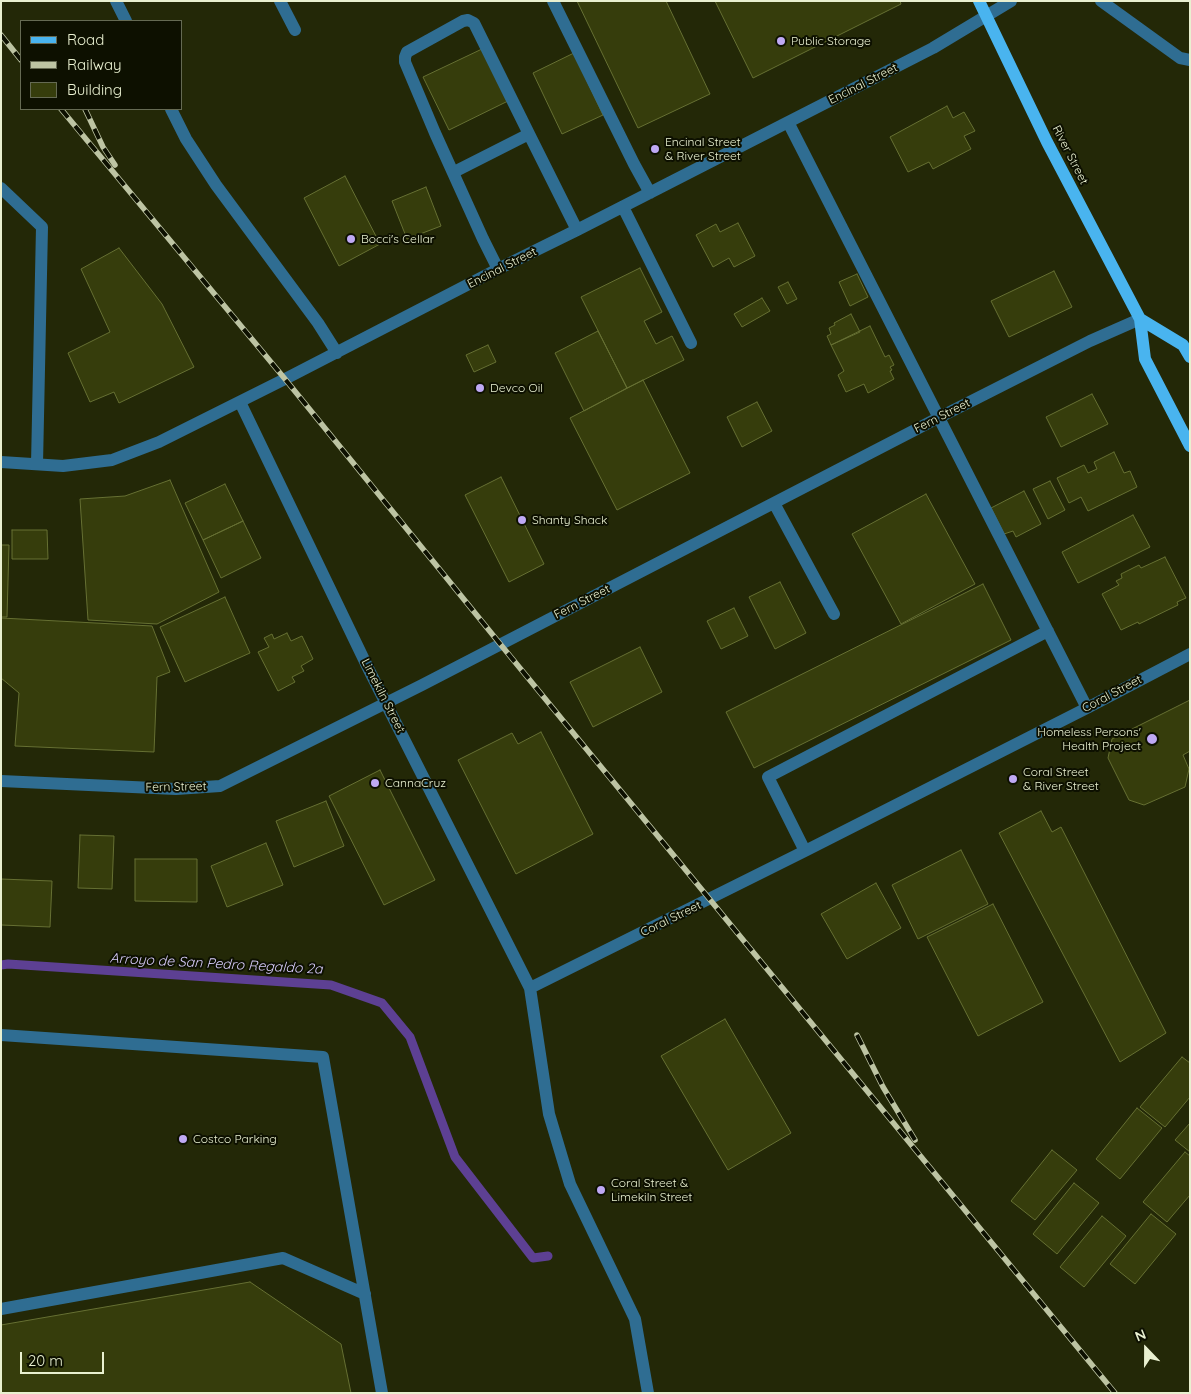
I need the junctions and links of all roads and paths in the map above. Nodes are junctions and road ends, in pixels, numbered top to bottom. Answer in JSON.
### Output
{"nodes":[{"id":1,"x":116,"y":1,"type":"edge"},
{"id":2,"x":280,"y":1,"type":"edge"},
{"id":3,"x":553,"y":1,"type":"edge"},
{"id":4,"x":979,"y":1,"type":"edge"},
{"id":5,"x":1011,"y":1,"type":"edge"},
{"id":6,"x":1101,"y":1,"type":"edge"},
{"id":7,"x":986,"y":15,"type":"junction"},
{"id":8,"x":126,"y":20,"type":"edge"},
{"id":9,"x":295,"y":30,"type":"dead end"},
{"id":10,"x":1190,"y":60,"type":"edge"},
{"id":11,"x":172,"y":110,"type":"edge"},
{"id":12,"x":788,"y":122,"type":"junction"},
{"id":13,"x":529,"y":134,"type":"junction"},
{"id":14,"x":454,"y":172,"type":"junction"},
{"id":15,"x":1,"y":188,"type":"edge"},
{"id":16,"x":650,"y":192,"type":"junction"},
{"id":17,"x":622,"y":207,"type":"junction"},
{"id":18,"x":577,"y":230,"type":"junction"},
{"id":19,"x":498,"y":269,"type":"junction"},
{"id":20,"x":1140,"y":319,"type":"junction"},
{"id":21,"x":691,"y":343,"type":"dead end"},
{"id":22,"x":337,"y":353,"type":"junction"},
{"id":23,"x":1190,"y":357,"type":"edge"},
{"id":24,"x":240,"y":402,"type":"junction"},
{"id":25,"x":938,"y":418,"type":"junction"},
{"id":26,"x":1190,"y":446,"type":"edge"},
{"id":27,"x":1,"y":462,"type":"edge"},
{"id":28,"x":37,"y":464,"type":"junction"},
{"id":29,"x":774,"y":503,"type":"junction"},
{"id":30,"x":834,"y":614,"type":"dead end"},
{"id":31,"x":1048,"y":632,"type":"junction"},
{"id":32,"x":1190,"y":654,"type":"edge"},
{"id":33,"x":386,"y":704,"type":"junction"},
{"id":34,"x":1087,"y":708,"type":"junction"},
{"id":35,"x":1,"y":781,"type":"edge"},
{"id":36,"x":806,"y":852,"type":"junction"},
{"id":37,"x":530,"y":988,"type":"junction"},
{"id":38,"x":1,"y":1035,"type":"edge"},
{"id":39,"x":365,"y":1294,"type":"junction"},
{"id":40,"x":1,"y":1309,"type":"edge"},
{"id":41,"x":382,"y":1393,"type":"edge"},
{"id":42,"x":648,"y":1393,"type":"edge"}],
"edges":[{"from":1,"to":8,"type":"street"},
{"from":2,"to":9,"type":"street"},
{"from":3,"to":16,"type":"street"},
{"from":4,"to":7,"type":"main road","name":"River Street"},
{"from":5,"to":7,"type":"street","name":"Encinal Street"},
{"from":6,"to":10,"type":"street"},
{"from":7,"to":12,"type":"street","name":"Encinal Street"},
{"from":7,"to":20,"type":"main road","name":"River Street"},
{"from":11,"to":22,"type":"street"},
{"from":12,"to":16,"type":"street","name":"Encinal Street"},
{"from":12,"to":25,"type":"street"},
{"from":13,"to":14,"type":"street"},
{"from":13,"to":14,"type":"street"},
{"from":13,"to":18,"type":"street"},
{"from":14,"to":19,"type":"street"},
{"from":15,"to":28,"type":"street"},
{"from":16,"to":17,"type":"street","name":"Encinal Street"},
{"from":17,"to":18,"type":"street","name":"Encinal Street"},
{"from":17,"to":21,"type":"street"},
{"from":18,"to":19,"type":"street","name":"Encinal Street"},
{"from":19,"to":22,"type":"street","name":"Encinal Street"},
{"from":20,"to":23,"type":"main road"},
{"from":20,"to":25,"type":"street","name":"Fern Street"},
{"from":20,"to":26,"type":"main road","name":"River Street"},
{"from":22,"to":24,"type":"street","name":"Encinal Street"},
{"from":24,"to":28,"type":"street","name":"Encinal Street"},
{"from":24,"to":33,"type":"street","name":"Limekiln Street"},
{"from":25,"to":29,"type":"street","name":"Fern Street"},
{"from":25,"to":31,"type":"street"},
{"from":27,"to":28,"type":"street","name":"Encinal Street"},
{"from":29,"to":30,"type":"street"},
{"from":29,"to":33,"type":"street","name":"Fern Street"},
{"from":31,"to":34,"type":"street"},
{"from":31,"to":36,"type":"street"},
{"from":32,"to":34,"type":"street","name":"Coral Street"},
{"from":33,"to":35,"type":"street","name":"Fern Street"},
{"from":33,"to":37,"type":"street","name":"Limekiln Street"},
{"from":34,"to":36,"type":"street","name":"Coral Street"},
{"from":36,"to":37,"type":"street","name":"Coral Street"},
{"from":37,"to":42,"type":"street"},
{"from":38,"to":39,"type":"street"},
{"from":39,"to":40,"type":"street"},
{"from":39,"to":41,"type":"street"}]}
